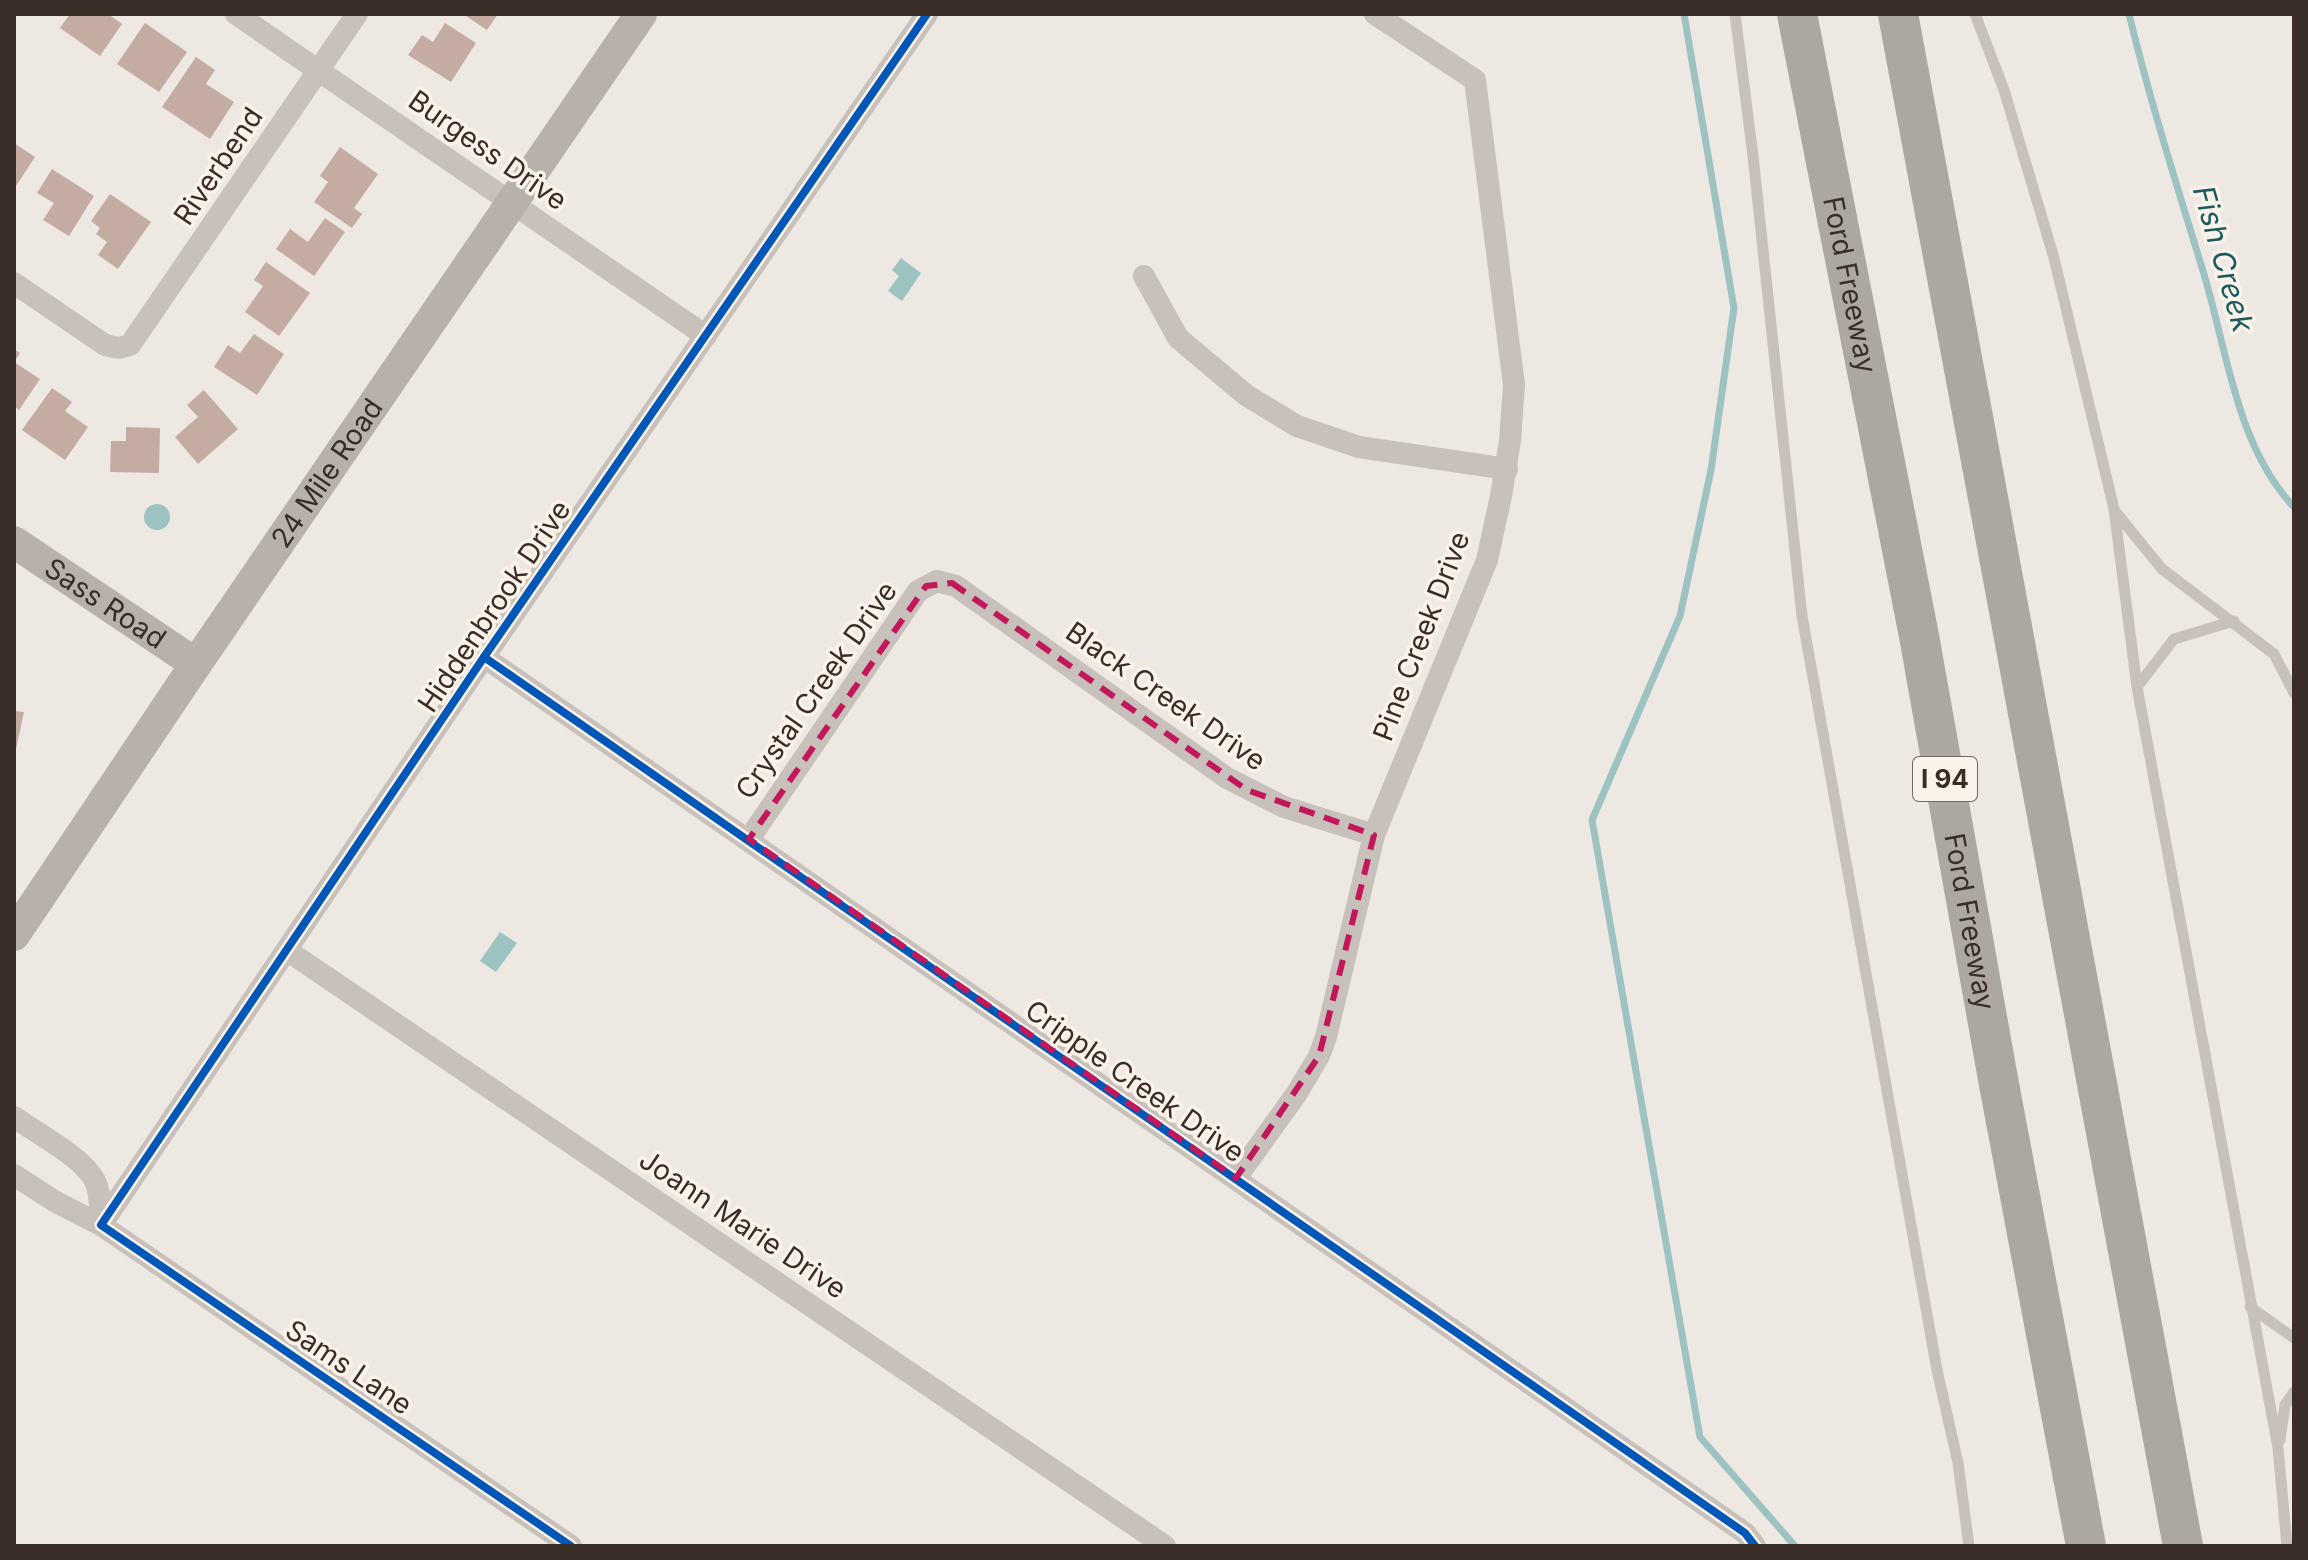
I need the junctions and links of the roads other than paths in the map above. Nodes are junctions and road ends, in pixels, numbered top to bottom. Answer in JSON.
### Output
{"nodes":[{"id":1,"x":236,"y":14,"type":"edge"},
{"id":2,"x":357,"y":14,"type":"edge"},
{"id":3,"x":641,"y":14,"type":"edge"},
{"id":4,"x":927,"y":14,"type":"edge"},
{"id":5,"x":1375,"y":14,"type":"edge"},
{"id":6,"x":1735,"y":14,"type":"edge"},
{"id":7,"x":1797,"y":14,"type":"edge"},
{"id":8,"x":1898,"y":14,"type":"edge"},
{"id":9,"x":1975,"y":14,"type":"edge"},
{"id":10,"x":319,"y":70,"type":"junction"},
{"id":11,"x":511,"y":202,"type":"junction"},
{"id":12,"x":1144,"y":276,"type":"dead end"},
{"id":13,"x":14,"y":283,"type":"edge"},
{"id":14,"x":706,"y":336,"type":"junction"},
{"id":15,"x":1507,"y":469,"type":"junction"},
{"id":16,"x":2114,"y":509,"type":"junction"},
{"id":17,"x":14,"y":542,"type":"edge"},
{"id":18,"x":937,"y":581,"type":"joint"},
{"id":19,"x":2234,"y":621,"type":"junction"},
{"id":20,"x":484,"y":657,"type":"junction"},
{"id":21,"x":196,"y":664,"type":"junction"},
{"id":22,"x":2137,"y":687,"type":"junction"},
{"id":23,"x":2294,"y":693,"type":"edge"},
{"id":24,"x":1374,"y":835,"type":"junction"},
{"id":25,"x":749,"y":839,"type":"junction"},
{"id":26,"x":14,"y":935,"type":"edge"},
{"id":27,"x":288,"y":951,"type":"junction"},
{"id":28,"x":14,"y":1117,"type":"edge"},
{"id":29,"x":14,"y":1175,"type":"edge"},
{"id":30,"x":1236,"y":1178,"type":"junction"},
{"id":31,"x":101,"y":1225,"type":"junction"},
{"id":32,"x":2250,"y":1307,"type":"junction"},
{"id":33,"x":2294,"y":1338,"type":"edge"},
{"id":34,"x":2294,"y":1392,"type":"edge"},
{"id":35,"x":2278,"y":1448,"type":"junction"},
{"id":36,"x":571,"y":1546,"type":"edge"},
{"id":37,"x":1165,"y":1546,"type":"edge"},
{"id":38,"x":1755,"y":1546,"type":"edge"},
{"id":39,"x":1969,"y":1546,"type":"edge"},
{"id":40,"x":2086,"y":1546,"type":"edge"},
{"id":41,"x":2183,"y":1546,"type":"edge"},
{"id":42,"x":2287,"y":1546,"type":"edge"}],
"edges":[{"from":1,"to":10,"type":"street","name":"Burgess Drive"},
{"from":2,"to":10,"type":"street","name":"Riverbend"},
{"from":3,"to":11,"type":"street","name":"24 Mile Road"},
{"from":4,"to":14,"type":"street","name":"Hiddenbrook Drive"},
{"from":5,"to":15,"type":"street","name":"Pine Creek Drive"},
{"from":6,"to":39,"type":"lane"},
{"from":7,"to":40,"type":"highway","name":"Ford Freeway","number":"I 94"},
{"from":8,"to":41,"type":"highway"},
{"from":9,"to":16,"type":"lane"},
{"from":10,"to":11,"type":"street","name":"Burgess Drive"},
{"from":10,"to":13,"type":"street","name":"Riverbend"},
{"from":11,"to":14,"type":"street","name":"Burgess Drive"},
{"from":11,"to":21,"type":"street","name":"24 Mile Road"},
{"from":12,"to":15,"type":"street"},
{"from":14,"to":20,"type":"street","name":"Hiddenbrook Drive"},
{"from":15,"to":24,"type":"street","name":"Pine Creek Drive"},
{"from":16,"to":19,"type":"lane"},
{"from":16,"to":22,"type":"lane"},
{"from":17,"to":21,"type":"street","name":"Sass Road"},
{"from":18,"to":24,"type":"street","name":"Black Creek Drive"},
{"from":18,"to":25,"type":"street","name":"Crystal Creek Drive"},
{"from":19,"to":22,"type":"lane"},
{"from":19,"to":23,"type":"lane"},
{"from":20,"to":25,"type":"street","name":"Cripple Creek Drive"},
{"from":20,"to":27,"type":"street","name":"Hiddenbrook Drive"},
{"from":21,"to":26,"type":"street","name":"24 Mile Road"},
{"from":22,"to":32,"type":"lane"},
{"from":24,"to":30,"type":"street","name":"Pine Creek Drive"},
{"from":25,"to":30,"type":"street","name":"Cripple Creek Drive"},
{"from":27,"to":31,"type":"street","name":"Hiddenbrook Drive"},
{"from":27,"to":37,"type":"street","name":"Joann Marie Drive"},
{"from":28,"to":31,"type":"street"},
{"from":29,"to":31,"type":"street","name":"Sams Lane"},
{"from":30,"to":38,"type":"street","name":"Cripple Creek Drive"},
{"from":31,"to":36,"type":"street","name":"Sams Lane"},
{"from":32,"to":33,"type":"lane"},
{"from":32,"to":35,"type":"lane"},
{"from":34,"to":35,"type":"lane"},
{"from":35,"to":42,"type":"lane"}]}
